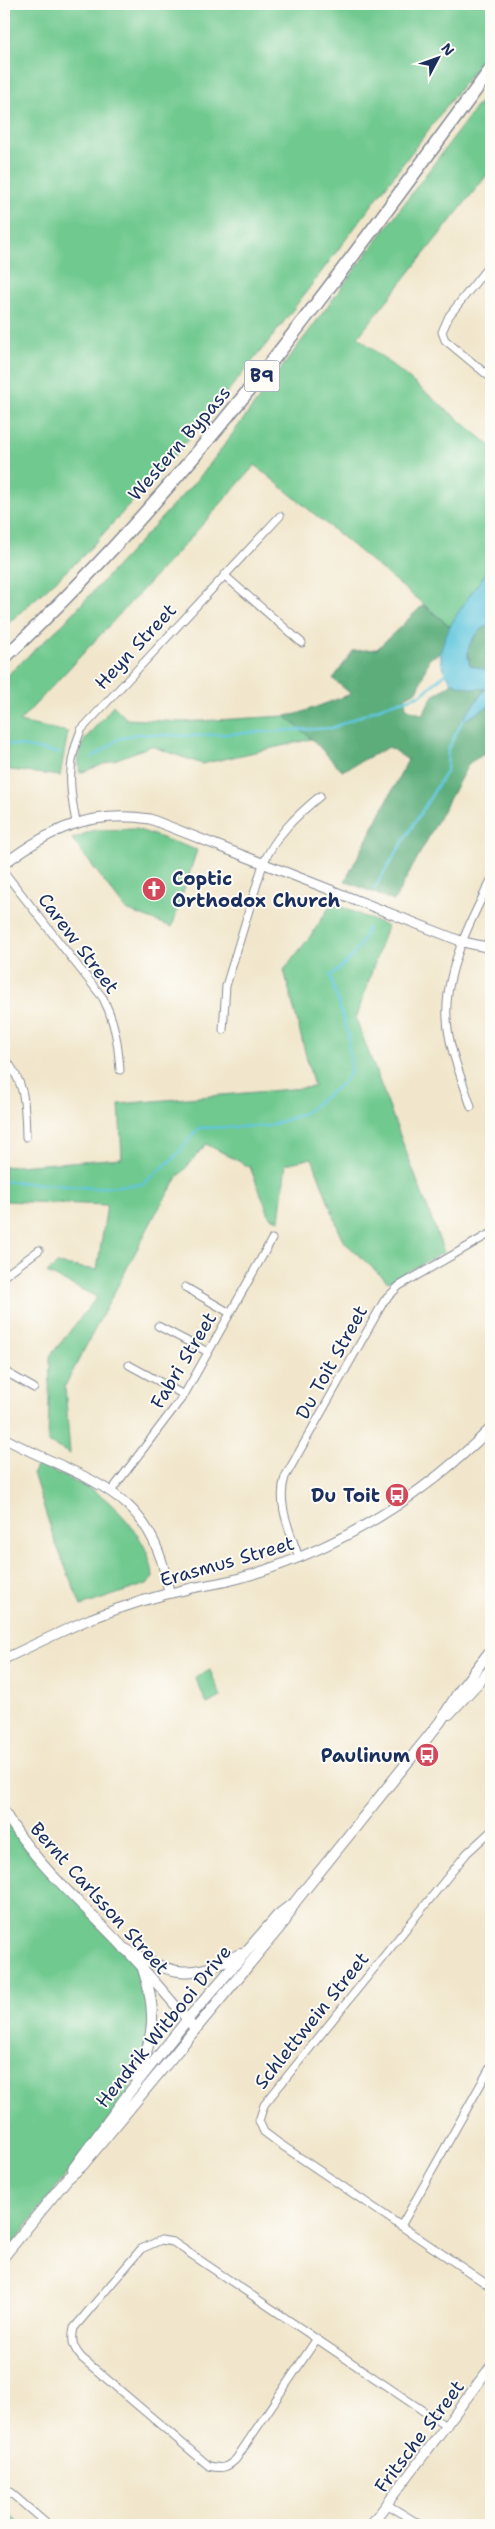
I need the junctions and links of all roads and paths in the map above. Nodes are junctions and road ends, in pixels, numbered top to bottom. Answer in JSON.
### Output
{"nodes":[{"id":1,"x":491,"y":69,"type":"edge"},
{"id":2,"x":491,"y":263,"type":"edge"},
{"id":3,"x":491,"y":378,"type":"edge"},
{"id":4,"x":280,"y":516,"type":"dead end"},
{"id":5,"x":224,"y":576,"type":"junction"},
{"id":6,"x":302,"y":643,"type":"dead end"},
{"id":7,"x":4,"y":658,"type":"edge"},
{"id":8,"x":320,"y":796,"type":"dead end"},
{"id":9,"x":76,"y":822,"type":"junction"},
{"id":10,"x":4,"y":864,"type":"edge"},
{"id":11,"x":263,"y":864,"type":"junction"},
{"id":12,"x":4,"y":872,"type":"edge"},
{"id":13,"x":491,"y":880,"type":"edge"},
{"id":14,"x":463,"y":942,"type":"junction"},
{"id":15,"x":491,"y":948,"type":"edge"},
{"id":16,"x":224,"y":1030,"type":"dead end"},
{"id":17,"x":4,"y":1057,"type":"edge"},
{"id":18,"x":120,"y":1070,"type":"dead end"},
{"id":19,"x":471,"y":1107,"type":"dead end"},
{"id":20,"x":26,"y":1137,"type":"dead end"},
{"id":21,"x":491,"y":1233,"type":"edge"},
{"id":22,"x":272,"y":1239,"type":"dead end"},
{"id":23,"x":39,"y":1250,"type":"dead end"},
{"id":24,"x":4,"y":1276,"type":"edge"},
{"id":25,"x":185,"y":1287,"type":"dead end"},
{"id":26,"x":230,"y":1313,"type":"junction"},
{"id":27,"x":158,"y":1326,"type":"dead end"},
{"id":28,"x":208,"y":1352,"type":"junction"},
{"id":29,"x":129,"y":1365,"type":"dead end"},
{"id":30,"x":4,"y":1371,"type":"edge"},
{"id":31,"x":34,"y":1388,"type":"dead end"},
{"id":32,"x":184,"y":1395,"type":"junction"},
{"id":33,"x":491,"y":1428,"type":"edge"},
{"id":34,"x":4,"y":1438,"type":"edge"},
{"id":35,"x":112,"y":1490,"type":"junction"},
{"id":36,"x":299,"y":1558,"type":"junction"},
{"id":37,"x":170,"y":1593,"type":"junction"},
{"id":38,"x":491,"y":1650,"type":"edge"},
{"id":39,"x":4,"y":1659,"type":"edge"},
{"id":40,"x":491,"y":1669,"type":"edge"},
{"id":41,"x":440,"y":1722,"type":"junction"},
{"id":42,"x":4,"y":1811,"type":"edge"},
{"id":43,"x":491,"y":1831,"type":"edge"},
{"id":44,"x":295,"y":1902,"type":"junction"},
{"id":45,"x":125,"y":1949,"type":"junction"},
{"id":46,"x":247,"y":1951,"type":"junction"},
{"id":47,"x":143,"y":1969,"type":"junction"},
{"id":48,"x":191,"y":2024,"type":"junction"},
{"id":49,"x":491,"y":2066,"type":"edge"},
{"id":50,"x":128,"y":2094,"type":"junction"},
{"id":51,"x":68,"y":2179,"type":"junction"},
{"id":52,"x":401,"y":2226,"type":"junction"},
{"id":53,"x":4,"y":2256,"type":"edge"},
{"id":54,"x":491,"y":2287,"type":"edge"},
{"id":55,"x":316,"y":2340,"type":"junction"},
{"id":56,"x":491,"y":2366,"type":"edge"},
{"id":57,"x":447,"y":2427,"type":"junction"},
{"id":58,"x":4,"y":2487,"type":"edge"},
{"id":59,"x":388,"y":2505,"type":"junction"},
{"id":60,"x":48,"y":2525,"type":"edge"},
{"id":61,"x":371,"y":2525,"type":"edge"},
{"id":62,"x":421,"y":2525,"type":"edge"}],
"edges":[{"from":1,"to":7,"type":"highway","name":"Western Bypass","number":"B9"},
{"from":2,"to":3,"type":"street"},
{"from":4,"to":5,"type":"street","name":"Heyn Street"},
{"from":5,"to":6,"type":"street"},
{"from":5,"to":9,"type":"street","name":"Heyn Street"},
{"from":8,"to":11,"type":"street"},
{"from":9,"to":10,"type":"street"},
{"from":9,"to":11,"type":"street"},
{"from":11,"to":14,"type":"street"},
{"from":11,"to":16,"type":"street"},
{"from":12,"to":18,"type":"street","name":"Carew Street"},
{"from":13,"to":14,"type":"street"},
{"from":14,"to":15,"type":"street"},
{"from":14,"to":19,"type":"street"},
{"from":17,"to":20,"type":"street"},
{"from":21,"to":36,"type":"street","name":"Du Toit Street"},
{"from":22,"to":26,"type":"street","name":"Fabri Street"},
{"from":23,"to":24,"type":"street"},
{"from":25,"to":26,"type":"street"},
{"from":26,"to":28,"type":"street","name":"Fabri Street"},
{"from":27,"to":28,"type":"street"},
{"from":28,"to":32,"type":"street","name":"Fabri Street"},
{"from":29,"to":32,"type":"street"},
{"from":30,"to":31,"type":"street"},
{"from":32,"to":35,"type":"street","name":"Fabri Street"},
{"from":33,"to":36,"type":"street","name":"Erasmus Street"},
{"from":34,"to":35,"type":"street"},
{"from":35,"to":37,"type":"street"},
{"from":36,"to":37,"type":"street","name":"Erasmus Street"},
{"from":37,"to":39,"type":"street","name":"Erasmus Street"},
{"from":38,"to":41,"type":"main road","name":"Hendrik Witbooi Drive"},
{"from":40,"to":41,"type":"main road","name":"Hendrik Witbooi Drive"},
{"from":41,"to":44,"type":"main road","name":"Hendrik Witbooi Drive"},
{"from":42,"to":45,"type":"street","name":"Bernt Carlsson Street"},
{"from":43,"to":52,"type":"street","name":"Schlettwein Street"},
{"from":44,"to":46,"type":"main road","name":"Hendrik Witbooi Drive"},
{"from":44,"to":48,"type":"main road","name":"Hendrik Witbooi Drive"},
{"from":45,"to":46,"type":"main road"},
{"from":45,"to":47,"type":"street","name":"Bernt Carlsson Street"},
{"from":46,"to":48,"type":"main road","name":"Hendrik Witbooi Drive"},
{"from":47,"to":48,"type":"street","name":"Bernt Carlsson Street"},
{"from":47,"to":50,"type":"main road"},
{"from":48,"to":50,"type":"main road","name":"Hendrik Witbooi Drive"},
{"from":48,"to":51,"type":"main road","name":"Hendrik Witbooi Drive"},
{"from":49,"to":52,"type":"street"},
{"from":50,"to":51,"type":"main road","name":"Hendrik Witbooi Drive"},
{"from":51,"to":53,"type":"main road","name":"Hendrik Witbooi Drive"},
{"from":52,"to":54,"type":"street","name":"Schlettwein Street"},
{"from":55,"to":55,"type":"street"},
{"from":55,"to":57,"type":"street"},
{"from":56,"to":57,"type":"street","name":"Fritsche Street"},
{"from":57,"to":59,"type":"street","name":"Fritsche Street"},
{"from":58,"to":60,"type":"street"},
{"from":59,"to":61,"type":"street","name":"Fritsche Street"},
{"from":59,"to":62,"type":"street"}]}
